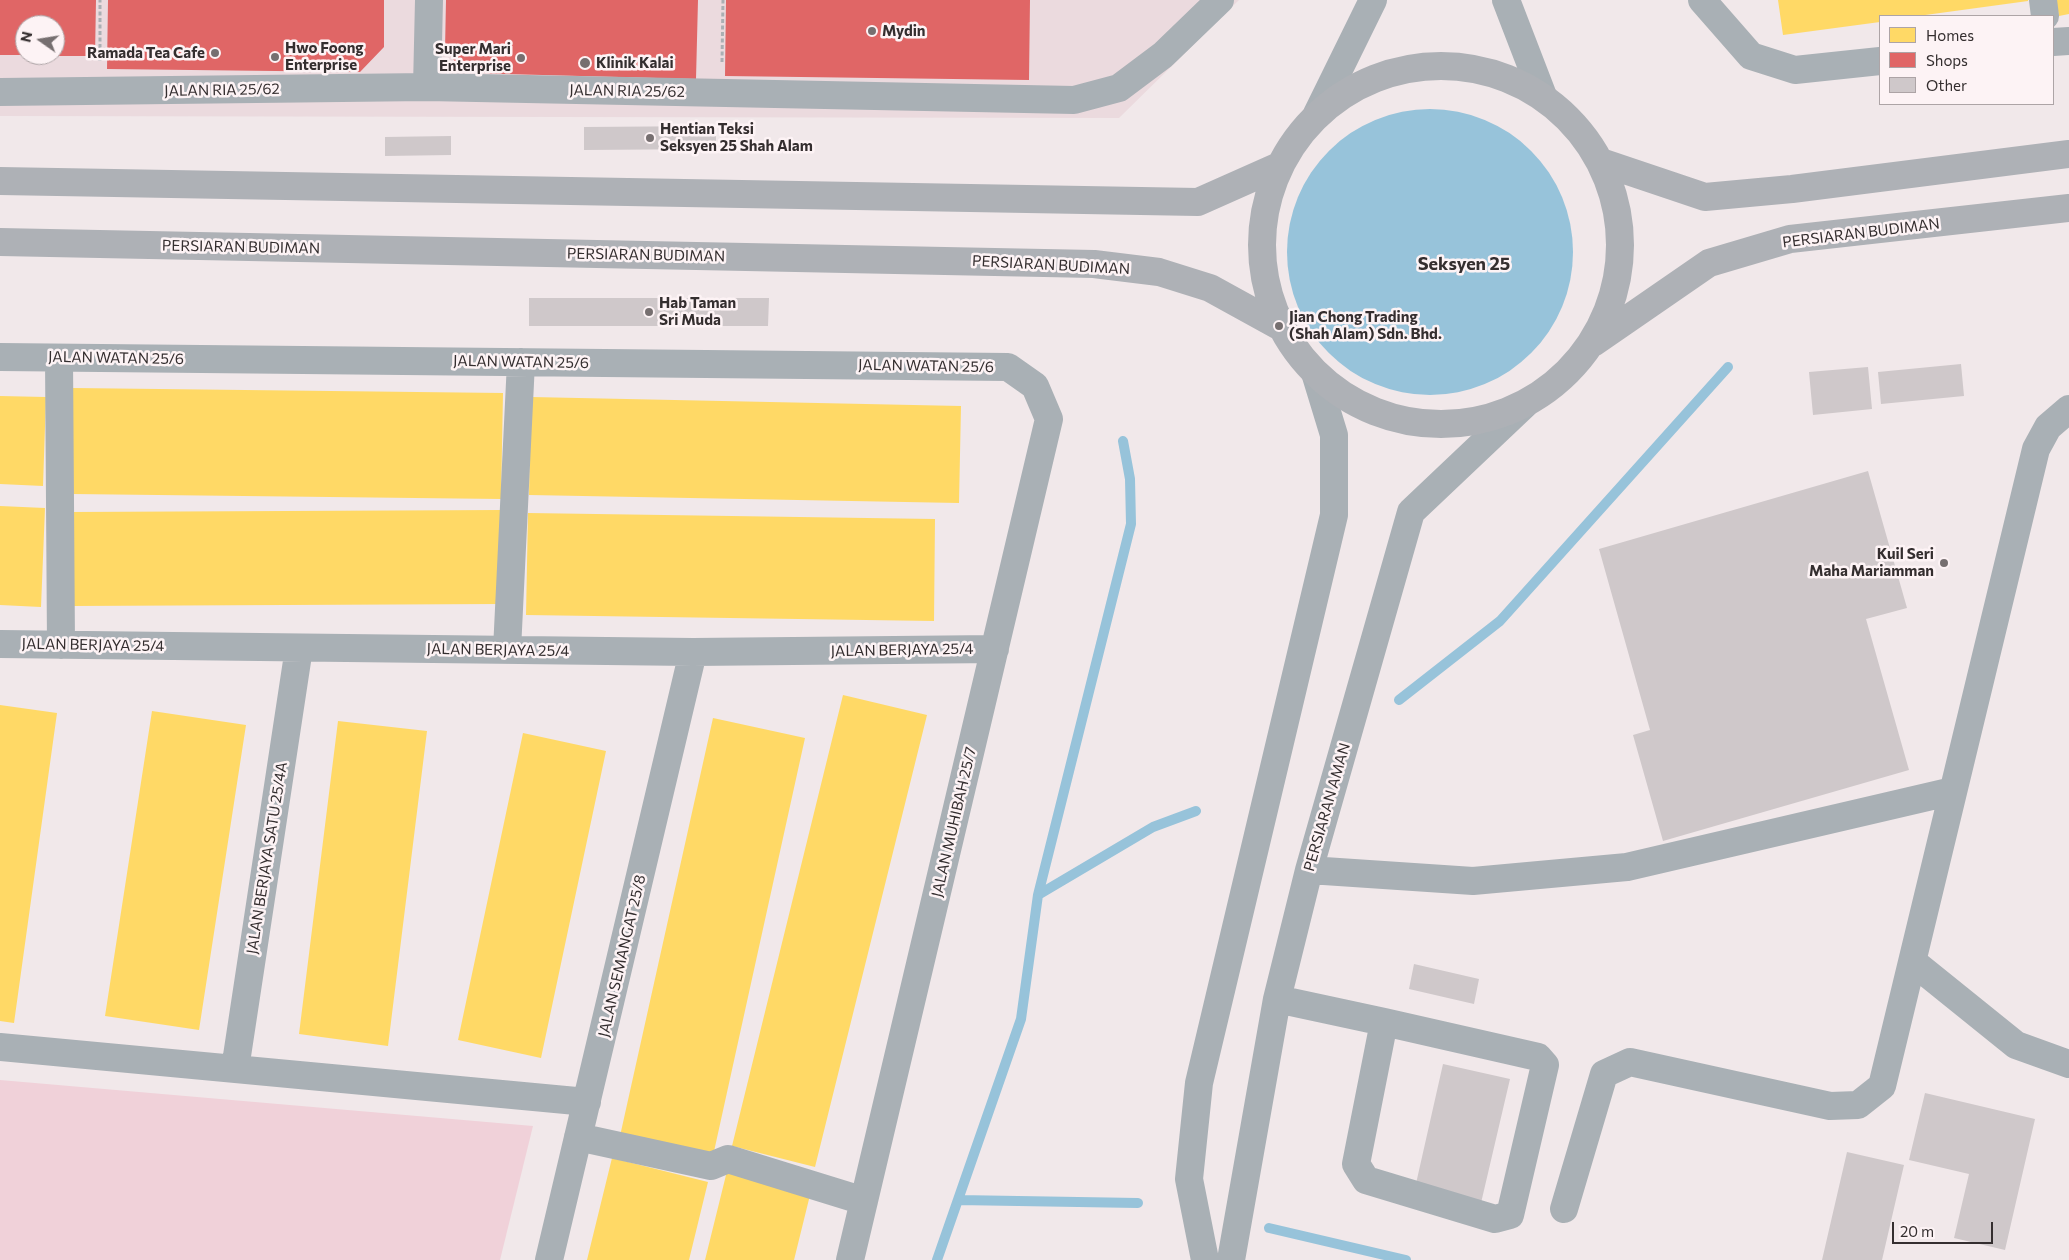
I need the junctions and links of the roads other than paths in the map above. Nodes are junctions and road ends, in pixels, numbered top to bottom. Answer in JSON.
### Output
{"nodes":[{"id":1,"x":430,"y":0,"type":"edge"},
{"id":2,"x":1220,"y":0,"type":"edge"},
{"id":3,"x":1373,"y":0,"type":"edge"},
{"id":4,"x":1506,"y":0,"type":"edge"},
{"id":5,"x":1702,"y":0,"type":"edge"},
{"id":6,"x":2043,"y":0,"type":"edge"},
{"id":7,"x":2045,"y":15,"type":"edge"},
{"id":8,"x":2069,"y":40,"type":"edge"},
{"id":9,"x":2054,"y":42,"type":"edge"},
{"id":10,"x":1879,"y":61,"type":"edge"},
{"id":11,"x":427,"y":87,"type":"junction"},
{"id":12,"x":0,"y":92,"type":"edge"},
{"id":13,"x":1543,"y":96,"type":"junction"},
{"id":14,"x":1317,"y":114,"type":"junction"},
{"id":15,"x":2069,"y":154,"type":"edge"},
{"id":16,"x":1601,"y":162,"type":"junction"},
{"id":17,"x":1279,"y":166,"type":"junction"},
{"id":18,"x":0,"y":181,"type":"edge"},
{"id":19,"x":2069,"y":208,"type":"edge"},
{"id":20,"x":0,"y":242,"type":"edge"},
{"id":21,"x":1279,"y":326,"type":"junction"},
{"id":22,"x":1591,"y":344,"type":"junction"},
{"id":23,"x":0,"y":357,"type":"edge"},
{"id":24,"x":59,"y":358,"type":"junction"},
{"id":25,"x":521,"y":362,"type":"junction"},
{"id":26,"x":1316,"y":376,"type":"junction"},
{"id":27,"x":1035,"y":386,"type":"joint"},
{"id":28,"x":1526,"y":404,"type":"junction"},
{"id":29,"x":2069,"y":409,"type":"edge"},
{"id":30,"x":0,"y":644,"type":"edge"},
{"id":31,"x":61,"y":644,"type":"junction"},
{"id":32,"x":299,"y":648,"type":"junction"},
{"id":33,"x":995,"y":649,"type":"junction"},
{"id":34,"x":507,"y":650,"type":"junction"},
{"id":35,"x":692,"y":652,"type":"junction"},
{"id":36,"x":1953,"y":791,"type":"junction"},
{"id":37,"x":1309,"y":870,"type":"junction"},
{"id":38,"x":1913,"y":962,"type":"junction"},
{"id":39,"x":1277,"y":999,"type":"junction"},
{"id":40,"x":1384,"y":1022,"type":"junction"},
{"id":41,"x":0,"y":1047,"type":"edge"},
{"id":42,"x":2069,"y":1064,"type":"edge"},
{"id":43,"x":235,"y":1069,"type":"junction"},
{"id":44,"x":587,"y":1102,"type":"junction"},
{"id":45,"x":578,"y":1137,"type":"junction"},
{"id":46,"x":864,"y":1201,"type":"junction"},
{"id":47,"x":1564,"y":1209,"type":"dead end"},
{"id":48,"x":549,"y":1260,"type":"edge"},
{"id":49,"x":850,"y":1260,"type":"edge"},
{"id":50,"x":1206,"y":1260,"type":"edge"},
{"id":51,"x":1231,"y":1260,"type":"edge"}],
"edges":[{"from":1,"to":11,"type":"street"},
{"from":2,"to":11,"type":"street","name":"JALAN RIA 25/62"},
{"from":3,"to":14,"type":"street"},
{"from":4,"to":13,"type":"street"},
{"from":5,"to":10,"type":"street"},
{"from":6,"to":7,"type":"street"},
{"from":8,"to":9,"type":"street"},
{"from":11,"to":12,"type":"street","name":"JALAN RIA 25/62"},
{"from":13,"to":14,"type":"main road"},
{"from":13,"to":16,"type":"main road"},
{"from":14,"to":17,"type":"main road"},
{"from":15,"to":16,"type":"main road"},
{"from":16,"to":22,"type":"main road"},
{"from":17,"to":18,"type":"main road"},
{"from":17,"to":21,"type":"main road"},
{"from":19,"to":22,"type":"main road","name":"PERSIARAN BUDIMAN"},
{"from":20,"to":21,"type":"main road","name":"PERSIARAN BUDIMAN"},
{"from":21,"to":26,"type":"main road"},
{"from":22,"to":28,"type":"main road"},
{"from":23,"to":24,"type":"street","name":"JALAN WATAN 25/6"},
{"from":24,"to":25,"type":"street","name":"JALAN WATAN 25/6"},
{"from":24,"to":31,"type":"street"},
{"from":25,"to":27,"type":"street","name":"JALAN WATAN 25/6"},
{"from":25,"to":34,"type":"street"},
{"from":26,"to":28,"type":"main road"},
{"from":26,"to":50,"type":"street"},
{"from":27,"to":33,"type":"street","name":"JALAN MUHIBAH 25/7"},
{"from":28,"to":37,"type":"street","name":"PERSIARAN AMAN"},
{"from":29,"to":36,"type":"street"},
{"from":30,"to":31,"type":"street","name":"JALAN BERJAYA 25/4"},
{"from":31,"to":32,"type":"street","name":"JALAN BERJAYA 25/4"},
{"from":32,"to":34,"type":"street","name":"JALAN BERJAYA 25/4"},
{"from":32,"to":43,"type":"street","name":"JALAN BERJAYA SATU 25/4A"},
{"from":33,"to":35,"type":"street","name":"JALAN BERJAYA 25/4"},
{"from":33,"to":46,"type":"street","name":"JALAN MUHIBAH 25/7"},
{"from":34,"to":35,"type":"street","name":"JALAN BERJAYA 25/4"},
{"from":35,"to":44,"type":"street","name":"JALAN SEMANGAT 25/8"},
{"from":36,"to":37,"type":"street"},
{"from":36,"to":38,"type":"street"},
{"from":37,"to":39,"type":"street","name":"PERSIARAN AMAN"},
{"from":38,"to":42,"type":"street"},
{"from":38,"to":47,"type":"street"},
{"from":39,"to":40,"type":"street"},
{"from":39,"to":51,"type":"street","name":"PERSIARAN AMAN"},
{"from":40,"to":40,"type":"street"},
{"from":41,"to":43,"type":"street"},
{"from":43,"to":44,"type":"street"},
{"from":44,"to":45,"type":"street","name":"JALAN SEMANGAT 25/8"},
{"from":45,"to":46,"type":"street"},
{"from":45,"to":48,"type":"street","name":"JALAN SEMANGAT 25/8"},
{"from":46,"to":49,"type":"street","name":"JALAN MUHIBAH 25/7"}]}
